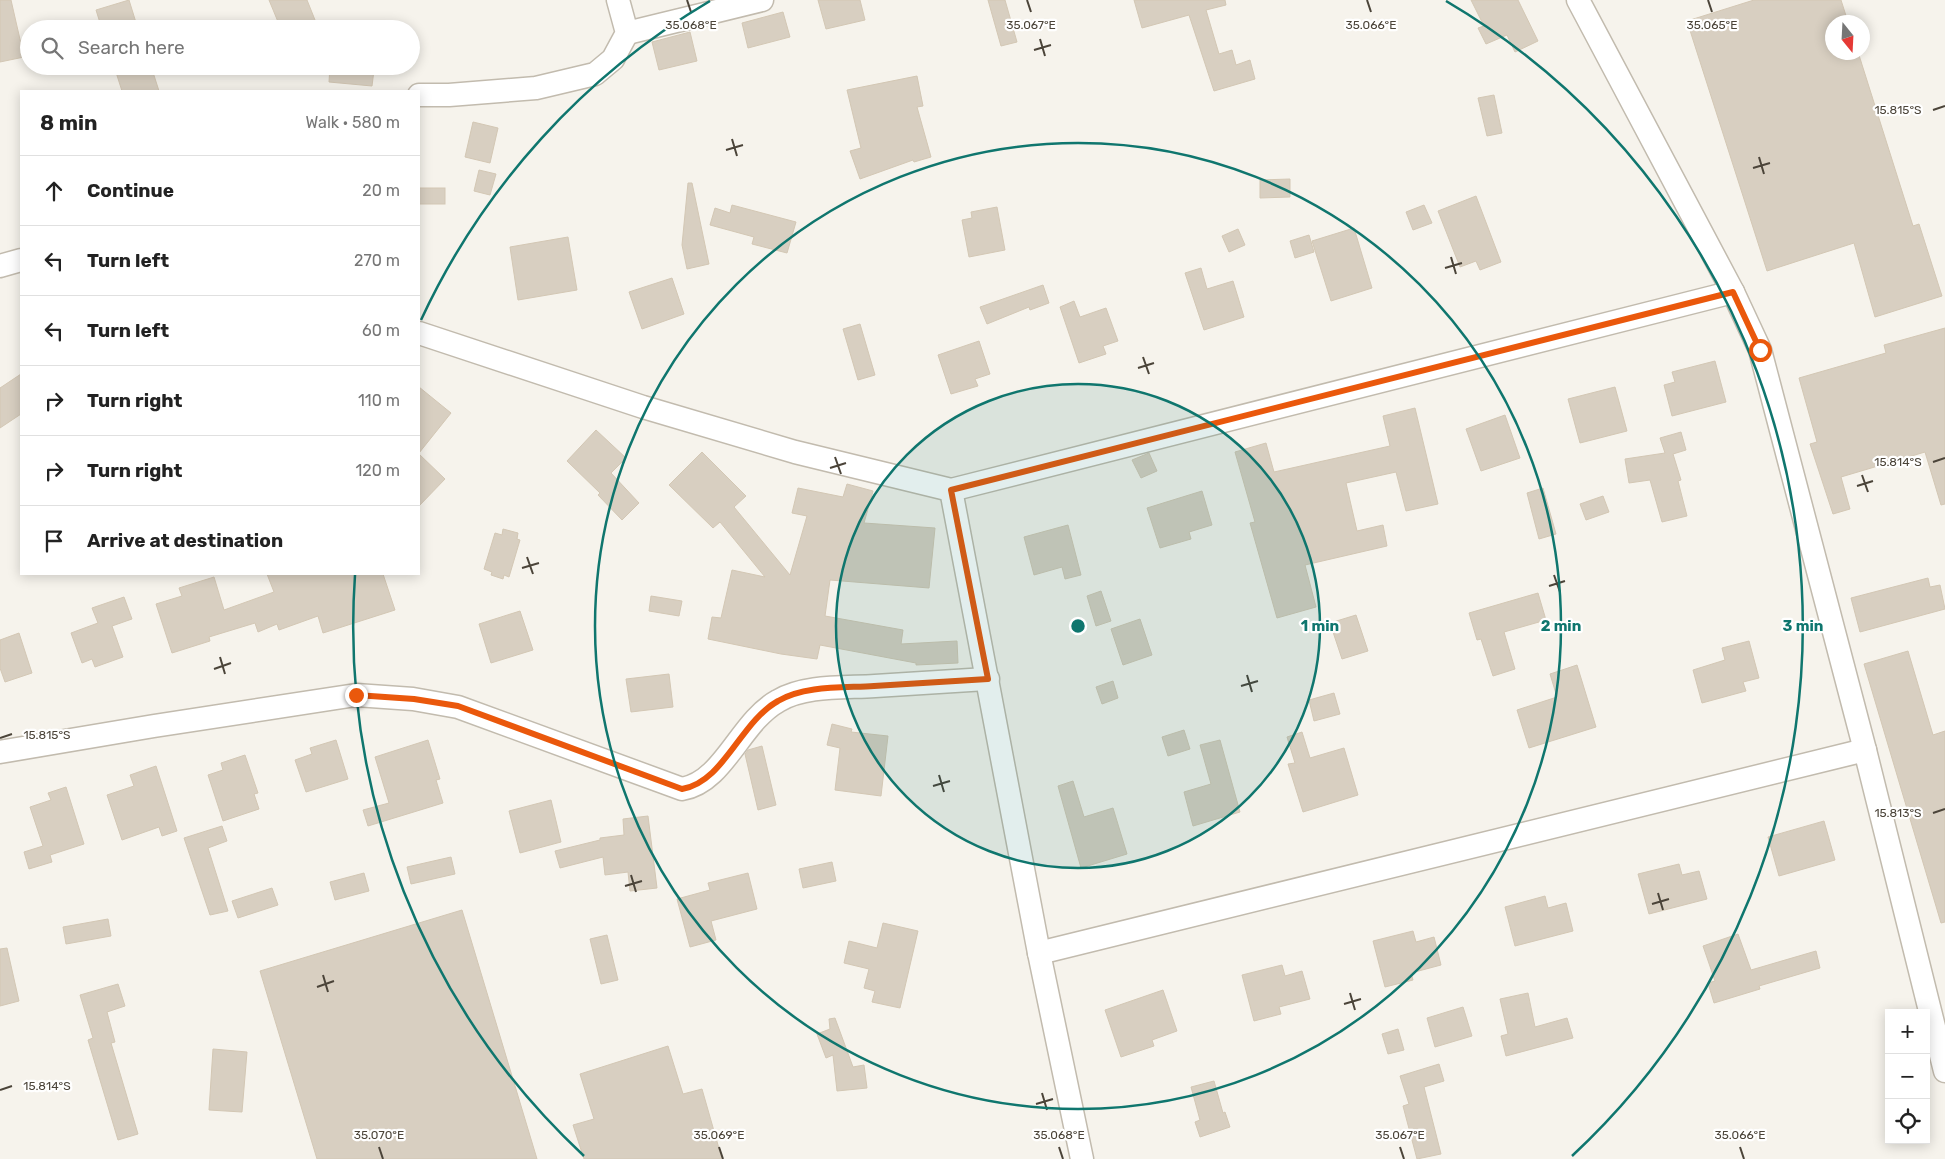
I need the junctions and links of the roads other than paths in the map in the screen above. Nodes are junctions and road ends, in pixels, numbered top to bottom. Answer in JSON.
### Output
{"nodes":[{"id":1,"x":618,"y":0,"type":"edge"},
{"id":2,"x":762,"y":0,"type":"edge"},
{"id":3,"x":1578,"y":0,"type":"edge"},
{"id":4,"x":627,"y":33,"type":"junction"},
{"id":5,"x":420,"y":95,"type":"edge"},
{"id":6,"x":20,"y":260,"type":"edge"},
{"id":7,"x":0,"y":266,"type":"edge"},
{"id":8,"x":1733,"y":292,"type":"junction"},
{"id":9,"x":420,"y":332,"type":"edge"},
{"id":10,"x":951,"y":490,"type":"junction"},
{"id":11,"x":988,"y":679,"type":"junction"},
{"id":12,"x":1865,"y":750,"type":"junction"},
{"id":13,"x":0,"y":752,"type":"edge"},
{"id":14,"x":1039,"y":953,"type":"junction"},
{"id":15,"x":1945,"y":1071,"type":"edge"},
{"id":16,"x":1082,"y":1159,"type":"edge"}],
"edges":[{"from":1,"to":4,"type":"street"},
{"from":2,"to":4,"type":"street"},
{"from":3,"to":8,"type":"street"},
{"from":4,"to":5,"type":"street"},
{"from":6,"to":7,"type":"street"},
{"from":8,"to":10,"type":"street"},
{"from":8,"to":12,"type":"street"},
{"from":9,"to":10,"type":"street"},
{"from":10,"to":11,"type":"street"},
{"from":11,"to":13,"type":"street"},
{"from":11,"to":14,"type":"street"},
{"from":12,"to":14,"type":"street"},
{"from":12,"to":15,"type":"street"},
{"from":14,"to":16,"type":"street"}]}
